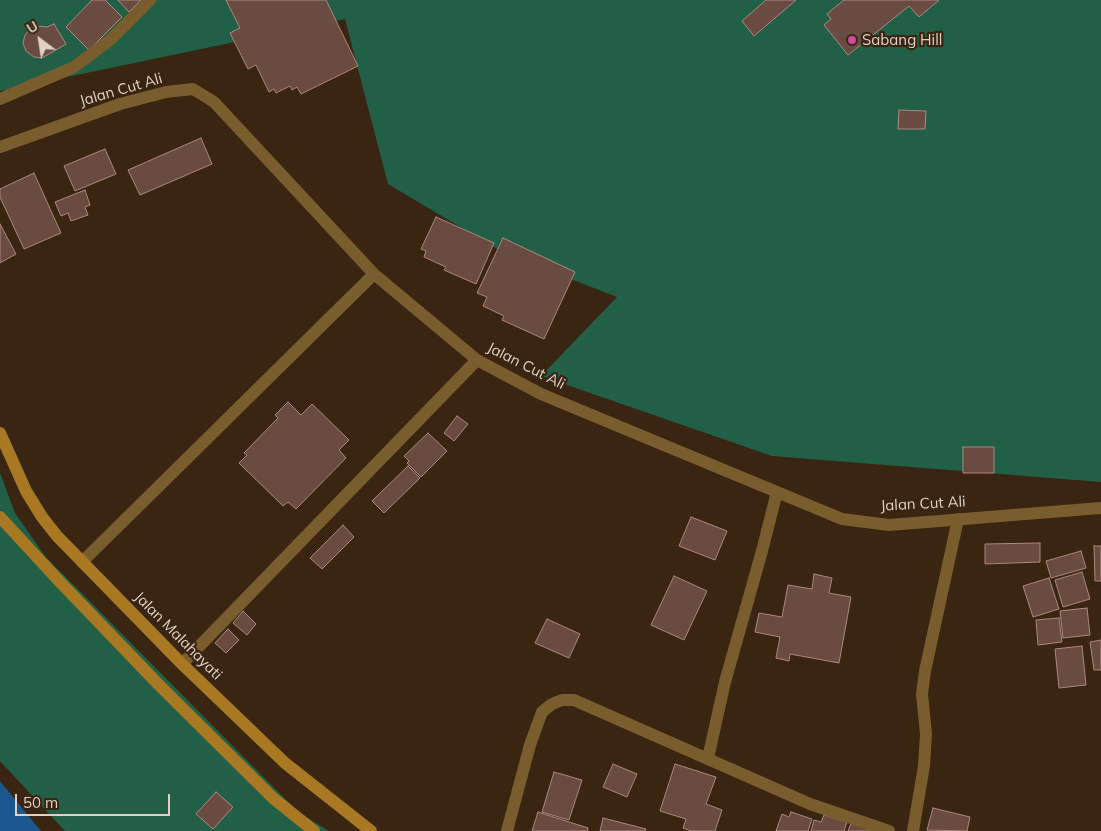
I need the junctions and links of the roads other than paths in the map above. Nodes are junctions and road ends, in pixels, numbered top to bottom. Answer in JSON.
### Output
{"nodes":[{"id":1,"x":150,"y":0,"type":"edge"},
{"id":2,"x":0,"y":98,"type":"edge"},
{"id":3,"x":0,"y":147,"type":"edge"},
{"id":4,"x":374,"y":274,"type":"junction"},
{"id":5,"x":476,"y":360,"type":"junction"},
{"id":6,"x":0,"y":433,"type":"edge"},
{"id":7,"x":777,"y":492,"type":"junction"},
{"id":8,"x":1101,"y":508,"type":"edge"},
{"id":9,"x":0,"y":517,"type":"edge"},
{"id":10,"x":958,"y":519,"type":"junction"},
{"id":11,"x":82,"y":562,"type":"junction"},
{"id":12,"x":182,"y":664,"type":"junction"},
{"id":13,"x":708,"y":758,"type":"junction"},
{"id":14,"x":314,"y":831,"type":"edge"},
{"id":15,"x":371,"y":831,"type":"edge"},
{"id":16,"x":507,"y":831,"type":"edge"},
{"id":17,"x":889,"y":831,"type":"edge"},
{"id":18,"x":913,"y":831,"type":"edge"}],
"edges":[{"from":1,"to":2,"type":"street"},
{"from":3,"to":4,"type":"street","name":"Jalan Cut Ali"},
{"from":4,"to":5,"type":"street","name":"Jalan Cut Ali"},
{"from":4,"to":11,"type":"street"},
{"from":5,"to":7,"type":"street","name":"Jalan Cut Ali"},
{"from":5,"to":12,"type":"street"},
{"from":6,"to":11,"type":"main road","name":"Jalan Malahayati"},
{"from":7,"to":10,"type":"street","name":"Jalan Cut Ali"},
{"from":7,"to":13,"type":"street"},
{"from":8,"to":10,"type":"street","name":"Jalan Cut Ali"},
{"from":9,"to":14,"type":"main road"},
{"from":10,"to":18,"type":"street"},
{"from":11,"to":12,"type":"main road","name":"Jalan Malahayati"},
{"from":12,"to":15,"type":"main road","name":"Jalan Malahayati"},
{"from":13,"to":16,"type":"street"},
{"from":13,"to":17,"type":"street"}]}
